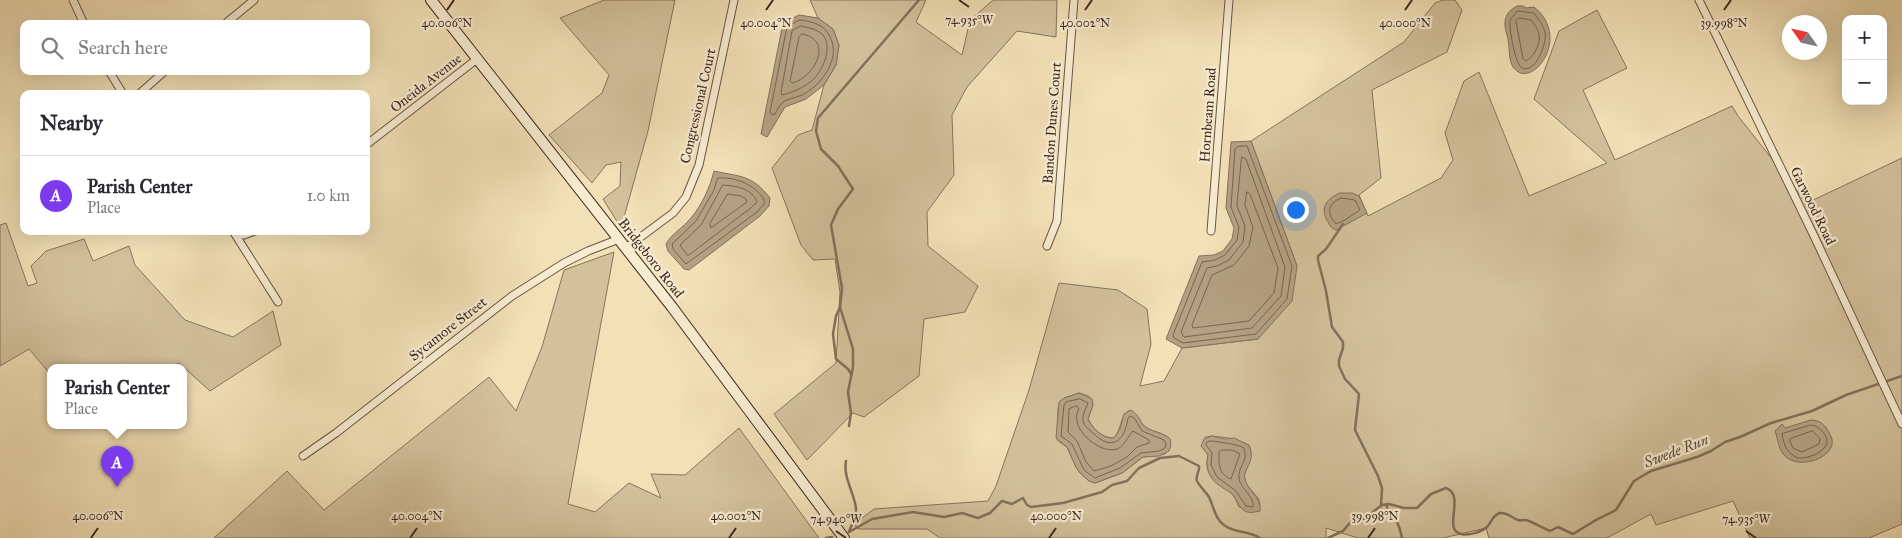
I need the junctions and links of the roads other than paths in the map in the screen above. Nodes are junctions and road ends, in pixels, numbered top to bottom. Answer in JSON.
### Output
{"nodes":[{"id":1,"x":73,"y":0,"type":"edge"},
{"id":2,"x":254,"y":0,"type":"edge"},
{"id":3,"x":431,"y":0,"type":"edge"},
{"id":4,"x":734,"y":0,"type":"edge"},
{"id":5,"x":1074,"y":0,"type":"edge"},
{"id":6,"x":1229,"y":0,"type":"edge"},
{"id":7,"x":1700,"y":0,"type":"edge"},
{"id":8,"x":82,"y":20,"type":"edge"},
{"id":9,"x":230,"y":20,"type":"edge"},
{"id":10,"x":477,"y":59,"type":"junction"},
{"id":11,"x":111,"y":75,"type":"edge"},
{"id":12,"x":160,"y":75,"type":"edge"},
{"id":13,"x":121,"y":90,"type":"edge"},
{"id":14,"x":144,"y":90,"type":"edge"},
{"id":15,"x":370,"y":142,"type":"edge"},
{"id":16,"x":1211,"y":231,"type":"dead end"},
{"id":17,"x":236,"y":235,"type":"edge"},
{"id":18,"x":619,"y":239,"type":"junction"},
{"id":19,"x":1047,"y":246,"type":"dead end"},
{"id":20,"x":626,"y":248,"type":"junction"},
{"id":21,"x":278,"y":302,"type":"dead end"},
{"id":22,"x":1902,"y":424,"type":"edge"},
{"id":23,"x":303,"y":456,"type":"dead end"},
{"id":24,"x":844,"y":538,"type":"edge"}],
"edges":[{"from":1,"to":8,"type":"street"},
{"from":2,"to":9,"type":"street"},
{"from":3,"to":10,"type":"main road","name":"Bridgeboro Road"},
{"from":4,"to":20,"type":"street","name":"Congressional Court"},
{"from":5,"to":19,"type":"street","name":"Bandon Dunes Court"},
{"from":6,"to":16,"type":"street","name":"Hornbeam Road"},
{"from":7,"to":22,"type":"street","name":"Garwood Road"},
{"from":10,"to":15,"type":"street","name":"Oneida Avenue"},
{"from":10,"to":18,"type":"main road","name":"Bridgeboro Road"},
{"from":11,"to":13,"type":"street"},
{"from":12,"to":14,"type":"street"},
{"from":17,"to":21,"type":"street"},
{"from":18,"to":20,"type":"main road","name":"Bridgeboro Road"},
{"from":18,"to":23,"type":"street","name":"Sycamore Street"},
{"from":20,"to":24,"type":"main road","name":"Bridgeboro Road"}]}
